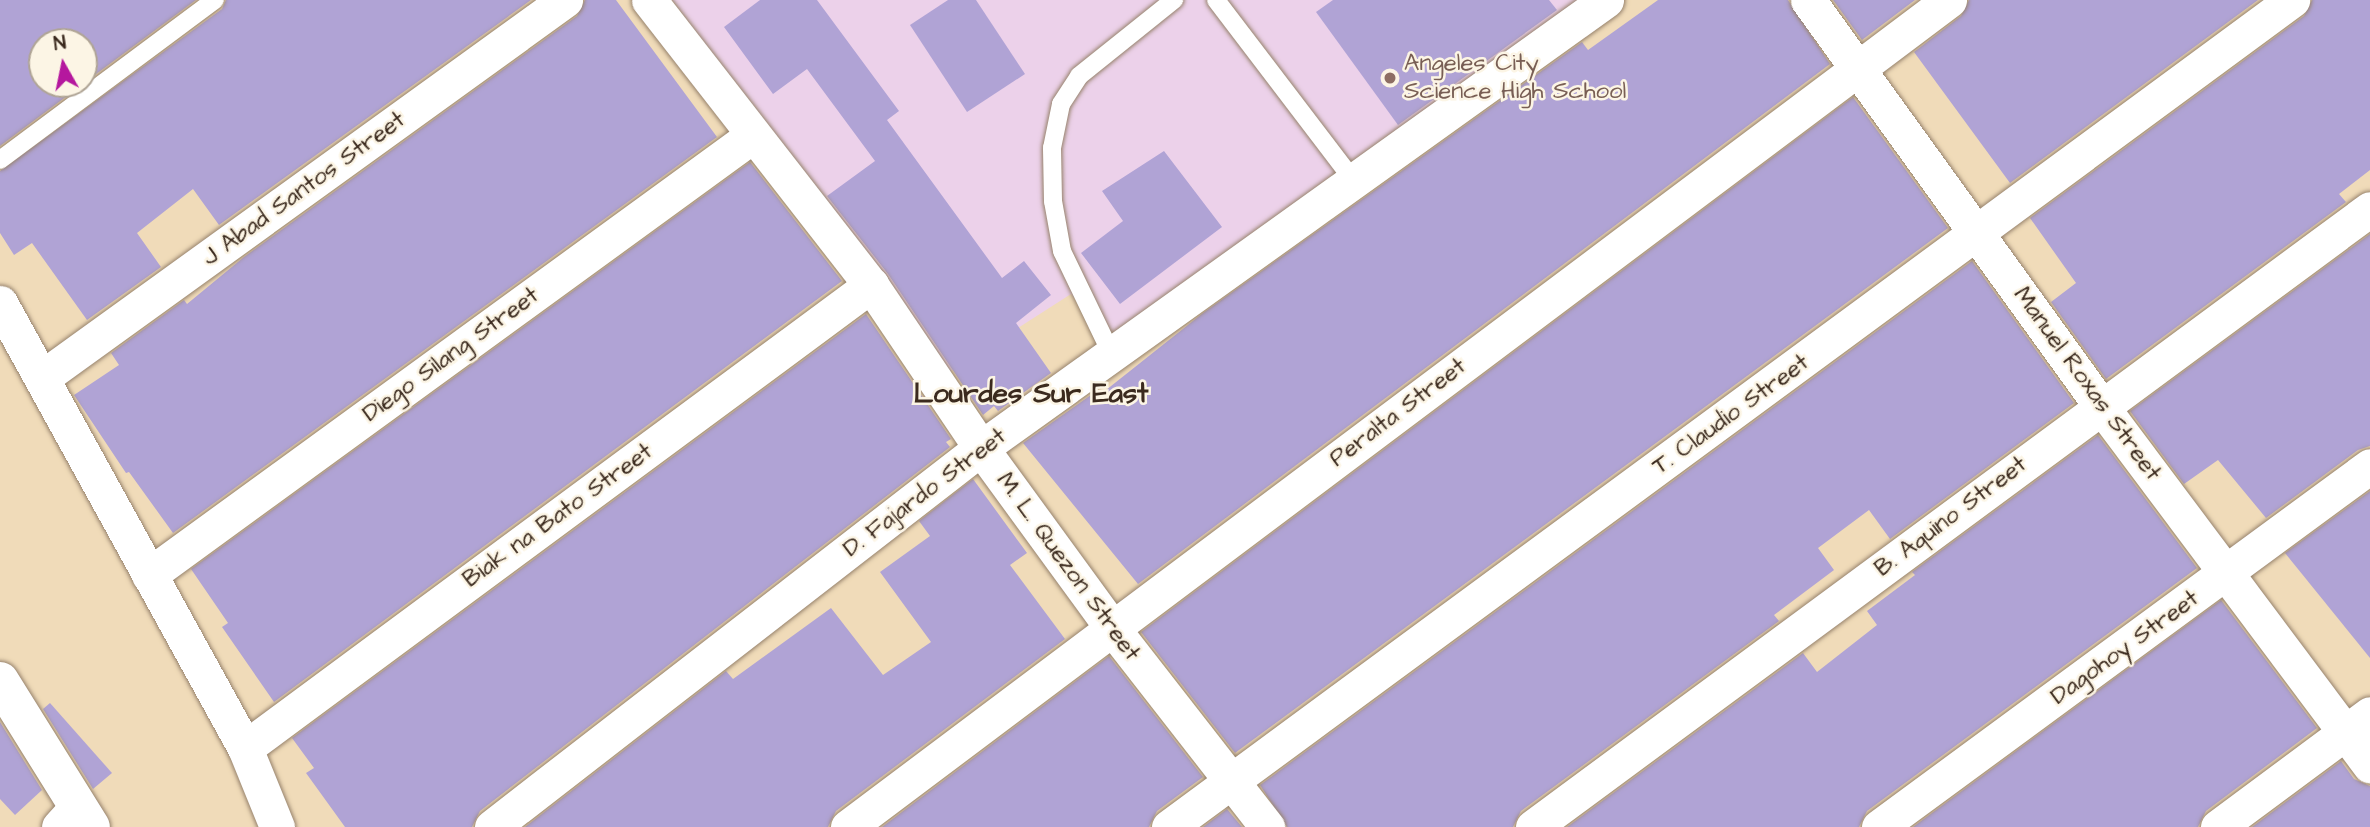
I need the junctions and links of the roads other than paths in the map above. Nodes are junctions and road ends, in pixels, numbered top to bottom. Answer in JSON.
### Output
{"nodes":[{"id":1,"x":215,"y":0,"type":"edge"},
{"id":2,"x":565,"y":0,"type":"edge"},
{"id":3,"x":649,"y":0,"type":"edge"},
{"id":4,"x":1174,"y":0,"type":"edge"},
{"id":5,"x":1216,"y":0,"type":"edge"},
{"id":6,"x":1606,"y":0,"type":"edge"},
{"id":7,"x":1808,"y":0,"type":"edge"},
{"id":8,"x":1949,"y":0,"type":"edge"},
{"id":9,"x":2292,"y":0,"type":"edge"},
{"id":10,"x":1858,"y":65,"type":"junction"},
{"id":11,"x":752,"y":136,"type":"junction"},
{"id":12,"x":0,"y":160,"type":"edge"},
{"id":13,"x":1354,"y":181,"type":"junction"},
{"id":14,"x":2370,"y":209,"type":"edge"},
{"id":15,"x":1977,"y":234,"type":"junction"},
{"id":16,"x":871,"y":285,"type":"junction"},
{"id":17,"x":0,"y":303,"type":"edge"},
{"id":18,"x":1111,"y":355,"type":"junction"},
{"id":19,"x":43,"y":377,"type":"junction"},
{"id":20,"x":2101,"y":406,"type":"junction"},
{"id":21,"x":981,"y":448,"type":"junction"},
{"id":22,"x":2370,"y":466,"type":"edge"},
{"id":23,"x":2227,"y":574,"type":"junction"},
{"id":24,"x":149,"y":575,"type":"junction"},
{"id":25,"x":1113,"y":629,"type":"junction"},
{"id":26,"x":0,"y":681,"type":"edge"},
{"id":27,"x":2358,"y":724,"type":"edge"},
{"id":28,"x":245,"y":748,"type":"junction"},
{"id":29,"x":2370,"y":766,"type":"edge"},
{"id":30,"x":1232,"y":780,"type":"junction"},
{"id":31,"x":76,"y":820,"type":"edge"},
{"id":32,"x":277,"y":827,"type":"edge"},
{"id":33,"x":492,"y":827,"type":"edge"},
{"id":34,"x":848,"y":827,"type":"edge"},
{"id":35,"x":1168,"y":827,"type":"edge"},
{"id":36,"x":1267,"y":827,"type":"edge"},
{"id":37,"x":1533,"y":827,"type":"edge"},
{"id":38,"x":1878,"y":827,"type":"edge"},
{"id":39,"x":2218,"y":827,"type":"edge"}],
"edges":[{"from":1,"to":12,"type":"lane"},
{"from":2,"to":19,"type":"street","name":"J Abad Santos Street"},
{"from":3,"to":11,"type":"street","name":"M. L. Quezon Street"},
{"from":4,"to":18,"type":"lane"},
{"from":5,"to":13,"type":"lane"},
{"from":6,"to":13,"type":"street","name":"D. Fajardo Street"},
{"from":7,"to":10,"type":"street","name":"Manuel Roxas Street"},
{"from":8,"to":10,"type":"street","name":"Peralta Street"},
{"from":9,"to":15,"type":"street","name":"T. Claudio Street"},
{"from":10,"to":15,"type":"street","name":"Manuel Roxas Street"},
{"from":10,"to":25,"type":"street","name":"Peralta Street"},
{"from":11,"to":16,"type":"street","name":"M. L. Quezon Street"},
{"from":11,"to":24,"type":"street","name":"Diego Silang Street"},
{"from":13,"to":18,"type":"street","name":"D. Fajardo Street"},
{"from":14,"to":20,"type":"street","name":"B. Aquino Street"},
{"from":15,"to":20,"type":"street","name":"Manuel Roxas Street"},
{"from":15,"to":30,"type":"street","name":"T. Claudio Street"},
{"from":16,"to":21,"type":"street","name":"M. L. Quezon Street"},
{"from":16,"to":28,"type":"street","name":"Biak na Bato Street"},
{"from":17,"to":19,"type":"street"},
{"from":18,"to":21,"type":"street","name":"D. Fajardo Street"},
{"from":19,"to":24,"type":"street"},
{"from":20,"to":23,"type":"street","name":"Manuel Roxas Street"},
{"from":20,"to":37,"type":"street","name":"B. Aquino Street"},
{"from":21,"to":25,"type":"street","name":"M. L. Quezon Street"},
{"from":21,"to":33,"type":"street","name":"D. Fajardo Street"},
{"from":22,"to":23,"type":"street","name":"Dagohoy Street"},
{"from":23,"to":27,"type":"street","name":"Manuel Roxas Street"},
{"from":23,"to":38,"type":"street","name":"Dagohoy Street"},
{"from":24,"to":28,"type":"street"},
{"from":25,"to":30,"type":"street","name":"M. L. Quezon Street"},
{"from":25,"to":34,"type":"street","name":"Peralta Street"},
{"from":26,"to":31,"type":"street"},
{"from":27,"to":29,"type":"street","name":"Manuel Roxas Street"},
{"from":27,"to":39,"type":"street"},
{"from":28,"to":32,"type":"street"},
{"from":30,"to":35,"type":"street","name":"T. Claudio Street"},
{"from":30,"to":36,"type":"street","name":"M. L. Quezon Street"}]}
